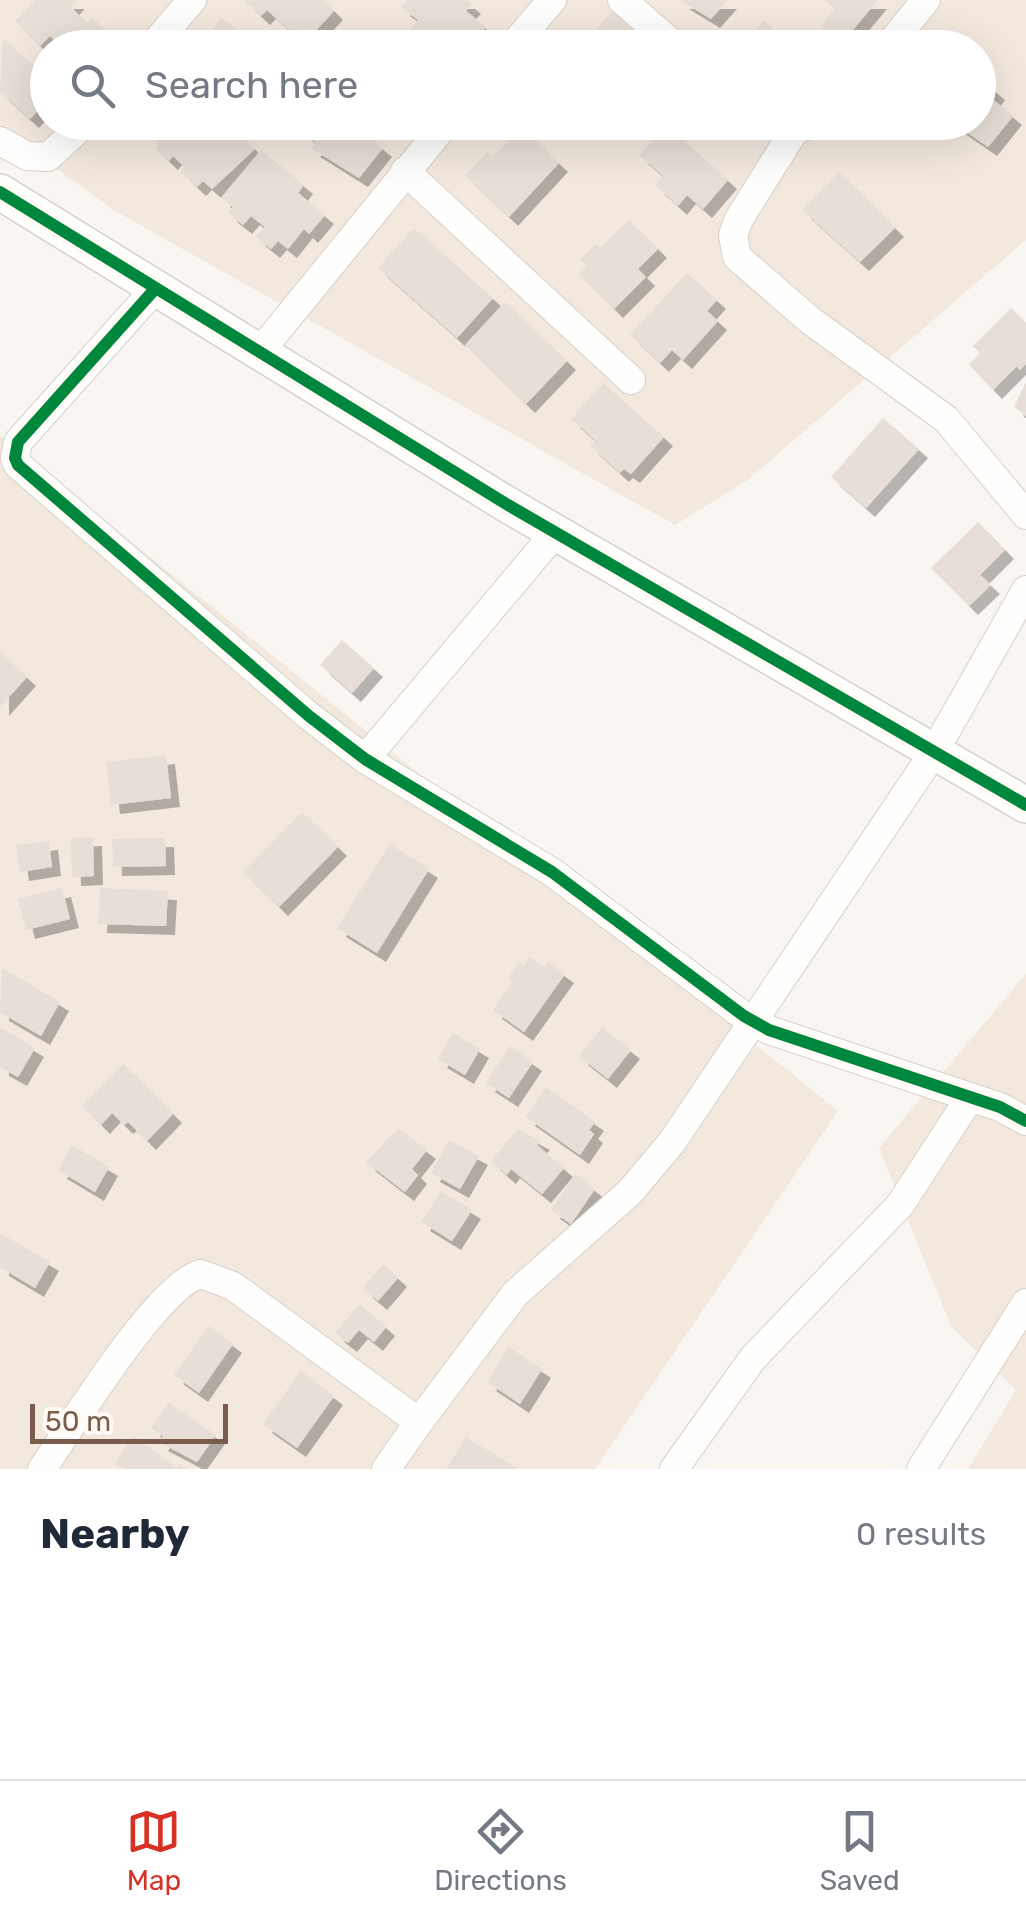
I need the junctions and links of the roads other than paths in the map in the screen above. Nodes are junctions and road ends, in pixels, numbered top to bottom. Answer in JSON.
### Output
{"nodes":[{"id":1,"x":192,"y":0,"type":"edge"},
{"id":2,"x":552,"y":0,"type":"edge"},
{"id":3,"x":622,"y":0,"type":"edge"},
{"id":4,"x":926,"y":0,"type":"edge"},
{"id":5,"x":166,"y":30,"type":"edge"},
{"id":6,"x":526,"y":30,"type":"edge"},
{"id":7,"x":656,"y":30,"type":"edge"},
{"id":8,"x":901,"y":30,"type":"edge"},
{"id":9,"x":66,"y":140,"type":"edge"},
{"id":10,"x":431,"y":140,"type":"edge"},
{"id":11,"x":784,"y":140,"type":"edge"},
{"id":12,"x":0,"y":141,"type":"edge"},
{"id":13,"x":405,"y":171,"type":"junction"},
{"id":14,"x":0,"y":192,"type":"edge"},
{"id":15,"x":155,"y":290,"type":"junction"},
{"id":16,"x":258,"y":354,"type":"junction"},
{"id":17,"x":631,"y":380,"type":"dead end"},
{"id":18,"x":1026,"y":515,"type":"edge"},
{"id":19,"x":555,"y":534,"type":"junction"},
{"id":20,"x":1026,"y":590,"type":"edge"},
{"id":21,"x":934,"y":752,"type":"junction"},
{"id":22,"x":365,"y":759,"type":"junction"},
{"id":23,"x":1026,"y":805,"type":"edge"},
{"id":24,"x":755,"y":1023,"type":"junction"},
{"id":25,"x":969,"y":1098,"type":"junction"},
{"id":26,"x":1026,"y":1121,"type":"edge"},
{"id":27,"x":1026,"y":1303,"type":"edge"},
{"id":28,"x":419,"y":1422,"type":"junction"},
{"id":29,"x":42,"y":1469,"type":"edge"},
{"id":30,"x":386,"y":1469,"type":"edge"},
{"id":31,"x":674,"y":1469,"type":"edge"},
{"id":32,"x":921,"y":1469,"type":"edge"}],
"edges":[{"from":1,"to":5,"type":"street"},
{"from":2,"to":6,"type":"street"},
{"from":3,"to":7,"type":"street"},
{"from":4,"to":8,"type":"street"},
{"from":9,"to":12,"type":"street"},
{"from":10,"to":13,"type":"street"},
{"from":11,"to":18,"type":"street"},
{"from":13,"to":16,"type":"street"},
{"from":13,"to":17,"type":"street"},
{"from":14,"to":15,"type":"street"},
{"from":15,"to":16,"type":"street"},
{"from":15,"to":22,"type":"street"},
{"from":16,"to":19,"type":"street"},
{"from":19,"to":21,"type":"street"},
{"from":19,"to":22,"type":"street"},
{"from":20,"to":21,"type":"street"},
{"from":21,"to":23,"type":"street"},
{"from":21,"to":24,"type":"street"},
{"from":22,"to":24,"type":"street"},
{"from":24,"to":25,"type":"street"},
{"from":24,"to":28,"type":"street"},
{"from":25,"to":26,"type":"street"},
{"from":25,"to":31,"type":"street"},
{"from":27,"to":32,"type":"street"},
{"from":28,"to":29,"type":"street"},
{"from":28,"to":30,"type":"street"}]}
